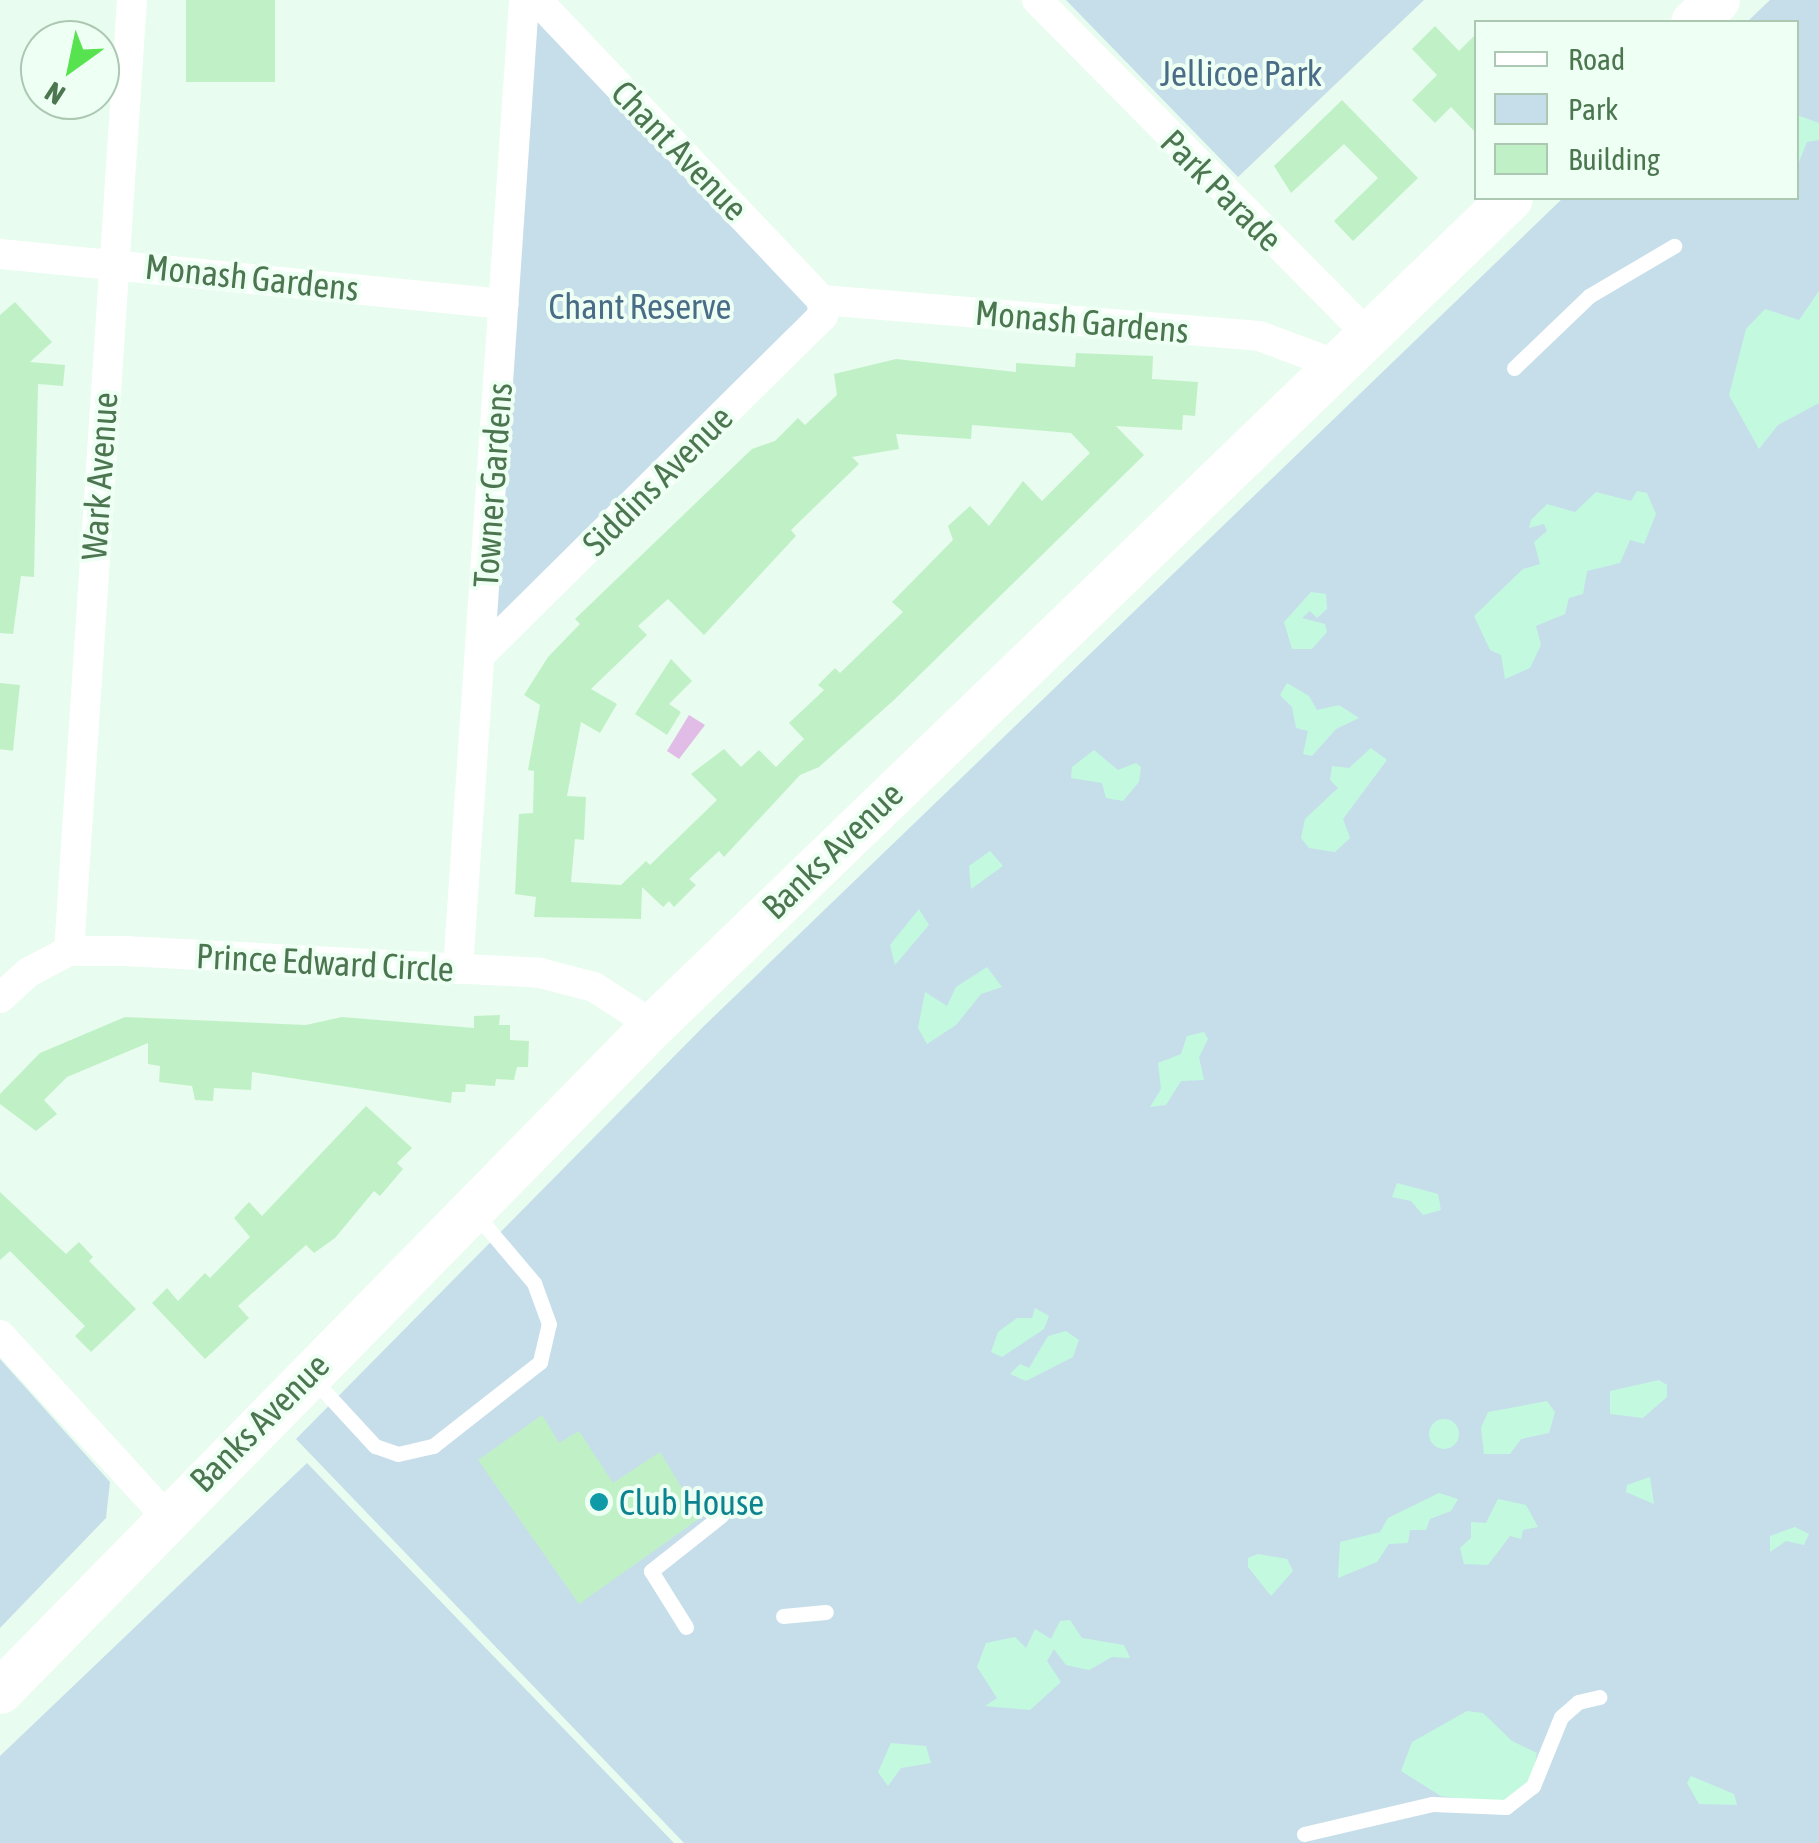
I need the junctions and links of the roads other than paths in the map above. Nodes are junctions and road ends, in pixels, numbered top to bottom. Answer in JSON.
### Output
{"nodes":[{"id":1,"x":132,"y":0,"type":"edge"},
{"id":2,"x":524,"y":0,"type":"edge"},
{"id":3,"x":537,"y":0,"type":"edge"},
{"id":4,"x":1037,"y":0,"type":"edge"},
{"id":5,"x":1717,"y":0,"type":"edge"},
{"id":6,"x":1696,"y":20,"type":"edge"},
{"id":7,"x":1508,"y":200,"type":"edge"},
{"id":8,"x":1674,"y":246,"type":"dead end"},
{"id":9,"x":0,"y":254,"type":"edge"},
{"id":10,"x":114,"y":261,"type":"junction"},
{"id":11,"x":822,"y":300,"type":"junction"},
{"id":12,"x":504,"y":304,"type":"junction"},
{"id":13,"x":1352,"y":349,"type":"junction"},
{"id":14,"x":1514,"y":368,"type":"dead end"},
{"id":15,"x":480,"y":656,"type":"junction"},
{"id":16,"x":69,"y":952,"type":"junction"},
{"id":17,"x":458,"y":969,"type":"junction"},
{"id":18,"x":0,"y":998,"type":"edge"},
{"id":19,"x":652,"y":1025,"type":"junction"},
{"id":20,"x":471,"y":1209,"type":"junction"},
{"id":21,"x":0,"y":1335,"type":"edge"},
{"id":22,"x":307,"y":1373,"type":"junction"},
{"id":23,"x":722,"y":1515,"type":"dead end"},
{"id":24,"x":166,"y":1516,"type":"junction"},
{"id":25,"x":826,"y":1612,"type":"dead end"},
{"id":26,"x":784,"y":1616,"type":"dead end"},
{"id":27,"x":686,"y":1627,"type":"dead end"},
{"id":28,"x":0,"y":1664,"type":"edge"},
{"id":29,"x":0,"y":1691,"type":"edge"},
{"id":30,"x":1600,"y":1697,"type":"dead end"},
{"id":31,"x":1304,"y":1834,"type":"dead end"}],
"edges":[{"from":1,"to":10,"type":"street","name":"Wark Avenue"},
{"from":2,"to":12,"type":"street","name":"Towner Gardens"},
{"from":3,"to":11,"type":"street","name":"Chant Avenue"},
{"from":4,"to":13,"type":"street","name":"Park Parade"},
{"from":5,"to":6,"type":"street"},
{"from":7,"to":13,"type":"street","name":"Banks Avenue"},
{"from":8,"to":14,"type":"lane"},
{"from":9,"to":10,"type":"street","name":"Monash Gardens"},
{"from":10,"to":12,"type":"street","name":"Monash Gardens"},
{"from":10,"to":16,"type":"street","name":"Wark Avenue"},
{"from":11,"to":13,"type":"street","name":"Monash Gardens"},
{"from":11,"to":15,"type":"street","name":"Siddins Avenue"},
{"from":12,"to":15,"type":"street","name":"Towner Gardens"},
{"from":13,"to":19,"type":"street","name":"Banks Avenue"},
{"from":15,"to":17,"type":"street","name":"Towner Gardens"},
{"from":16,"to":17,"type":"street","name":"Prince Edward Circle"},
{"from":16,"to":18,"type":"street"},
{"from":17,"to":19,"type":"street","name":"Prince Edward Circle"},
{"from":19,"to":20,"type":"street","name":"Banks Avenue"},
{"from":20,"to":22,"type":"street","name":"Banks Avenue"},
{"from":20,"to":22,"type":"lane"},
{"from":21,"to":24,"type":"street"},
{"from":22,"to":24,"type":"street","name":"Banks Avenue"},
{"from":23,"to":27,"type":"lane"},
{"from":24,"to":28,"type":"street","name":"Banks Avenue"},
{"from":24,"to":29,"type":"street","name":"Banks Avenue"},
{"from":25,"to":26,"type":"lane"},
{"from":30,"to":31,"type":"lane"}]}
